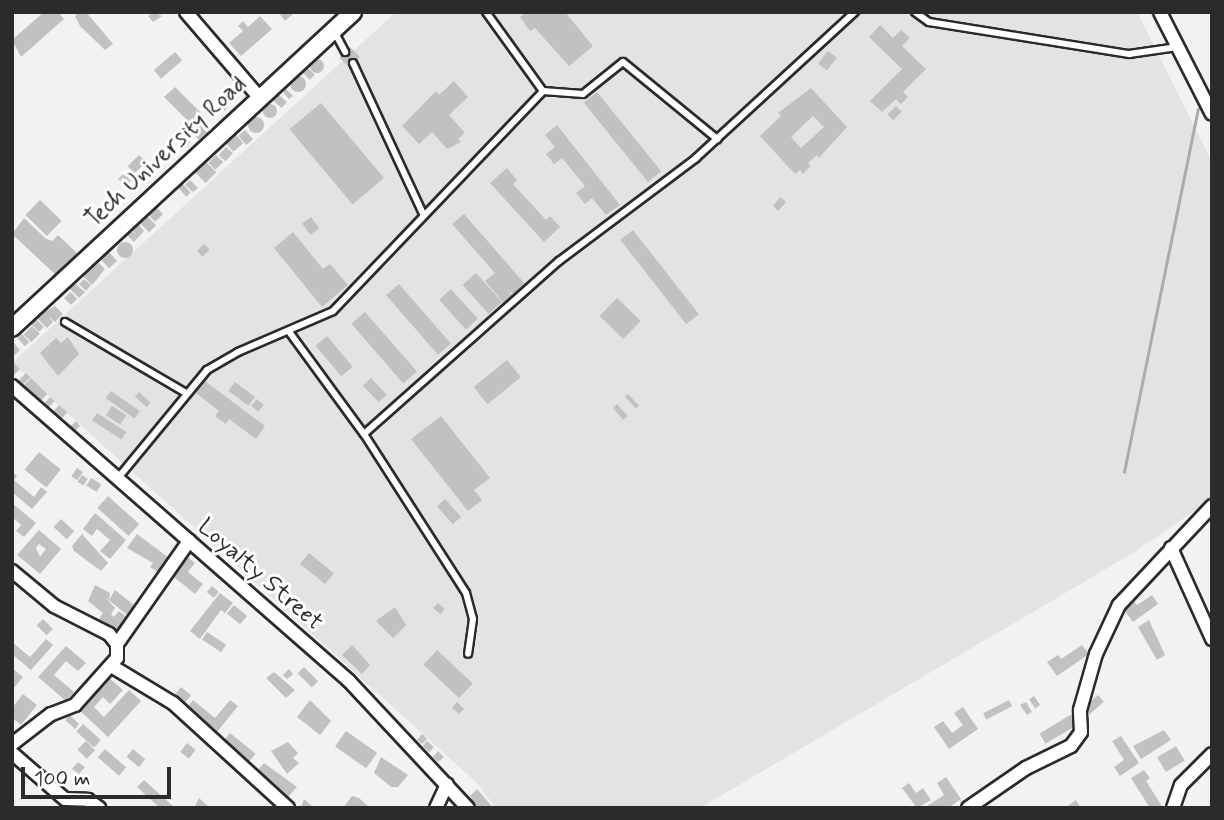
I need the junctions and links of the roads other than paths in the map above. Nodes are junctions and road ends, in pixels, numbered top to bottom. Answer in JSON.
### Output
{"nodes":[{"id":1,"x":186,"y":12,"type":"edge"},
{"id":2,"x":353,"y":12,"type":"edge"},
{"id":3,"x":486,"y":12,"type":"edge"},
{"id":4,"x":855,"y":12,"type":"edge"},
{"id":5,"x":915,"y":12,"type":"edge"},
{"id":6,"x":1160,"y":12,"type":"edge"},
{"id":7,"x":333,"y":29,"type":"junction"},
{"id":8,"x":1177,"y":47,"type":"junction"},
{"id":9,"x":345,"y":52,"type":"dead end"},
{"id":10,"x":353,"y":64,"type":"dead end"},
{"id":11,"x":543,"y":91,"type":"junction"},
{"id":12,"x":258,"y":96,"type":"junction"},
{"id":13,"x":1212,"y":114,"type":"edge"},
{"id":14,"x":717,"y":139,"type":"junction"},
{"id":15,"x":424,"y":215,"type":"junction"},
{"id":16,"x":65,"y":322,"type":"dead end"},
{"id":17,"x":12,"y":328,"type":"edge"},
{"id":18,"x":290,"y":333,"type":"junction"},
{"id":19,"x":12,"y":386,"type":"edge"},
{"id":20,"x":186,"y":393,"type":"junction"},
{"id":21,"x":364,"y":434,"type":"junction"},
{"id":22,"x":118,"y":478,"type":"junction"},
{"id":23,"x":1212,"y":506,"type":"edge"},
{"id":24,"x":189,"y":541,"type":"junction"},
{"id":25,"x":1171,"y":548,"type":"junction"},
{"id":26,"x":12,"y":571,"type":"edge"},
{"id":27,"x":1212,"y":639,"type":"edge"},
{"id":28,"x":117,"y":644,"type":"junction"},
{"id":29,"x":468,"y":654,"type":"dead end"},
{"id":30,"x":113,"y":667,"type":"junction"},
{"id":31,"x":12,"y":744,"type":"edge"},
{"id":32,"x":12,"y":753,"type":"edge"},
{"id":33,"x":1212,"y":754,"type":"edge"},
{"id":34,"x":447,"y":784,"type":"junction"},
{"id":35,"x":971,"y":807,"type":"edge"},
{"id":36,"x":99,"y":808,"type":"edge"},
{"id":37,"x":288,"y":808,"type":"edge"},
{"id":38,"x":436,"y":808,"type":"edge"},
{"id":39,"x":468,"y":808,"type":"edge"},
{"id":40,"x":1172,"y":808,"type":"edge"}],
"edges":[{"from":1,"to":12,"type":"street"},
{"from":2,"to":7,"type":"street","name":"Tech University Road"},
{"from":3,"to":11,"type":"lane"},
{"from":4,"to":14,"type":"lane"},
{"from":5,"to":8,"type":"lane"},
{"from":6,"to":8,"type":"street"},
{"from":7,"to":9,"type":"lane"},
{"from":7,"to":12,"type":"street","name":"Tech University Road"},
{"from":8,"to":13,"type":"street"},
{"from":10,"to":15,"type":"lane"},
{"from":11,"to":14,"type":"lane"},
{"from":11,"to":15,"type":"lane"},
{"from":12,"to":17,"type":"street","name":"Tech University Road"},
{"from":14,"to":21,"type":"lane"},
{"from":15,"to":18,"type":"lane"},
{"from":16,"to":20,"type":"lane"},
{"from":18,"to":20,"type":"lane"},
{"from":18,"to":21,"type":"lane"},
{"from":19,"to":22,"type":"street","name":"Loyalty Street"},
{"from":20,"to":22,"type":"lane"},
{"from":21,"to":29,"type":"lane"},
{"from":22,"to":24,"type":"street","name":"Loyalty Street"},
{"from":23,"to":25,"type":"street"},
{"from":24,"to":28,"type":"street"},
{"from":24,"to":34,"type":"street","name":"Loyalty Street"},
{"from":25,"to":27,"type":"street"},
{"from":25,"to":35,"type":"street"},
{"from":26,"to":28,"type":"street"},
{"from":28,"to":30,"type":"street"},
{"from":30,"to":31,"type":"street"},
{"from":30,"to":37,"type":"street"},
{"from":32,"to":36,"type":"street"},
{"from":33,"to":40,"type":"street"},
{"from":34,"to":38,"type":"street"},
{"from":34,"to":39,"type":"street","name":"Loyalty Street"}]}
